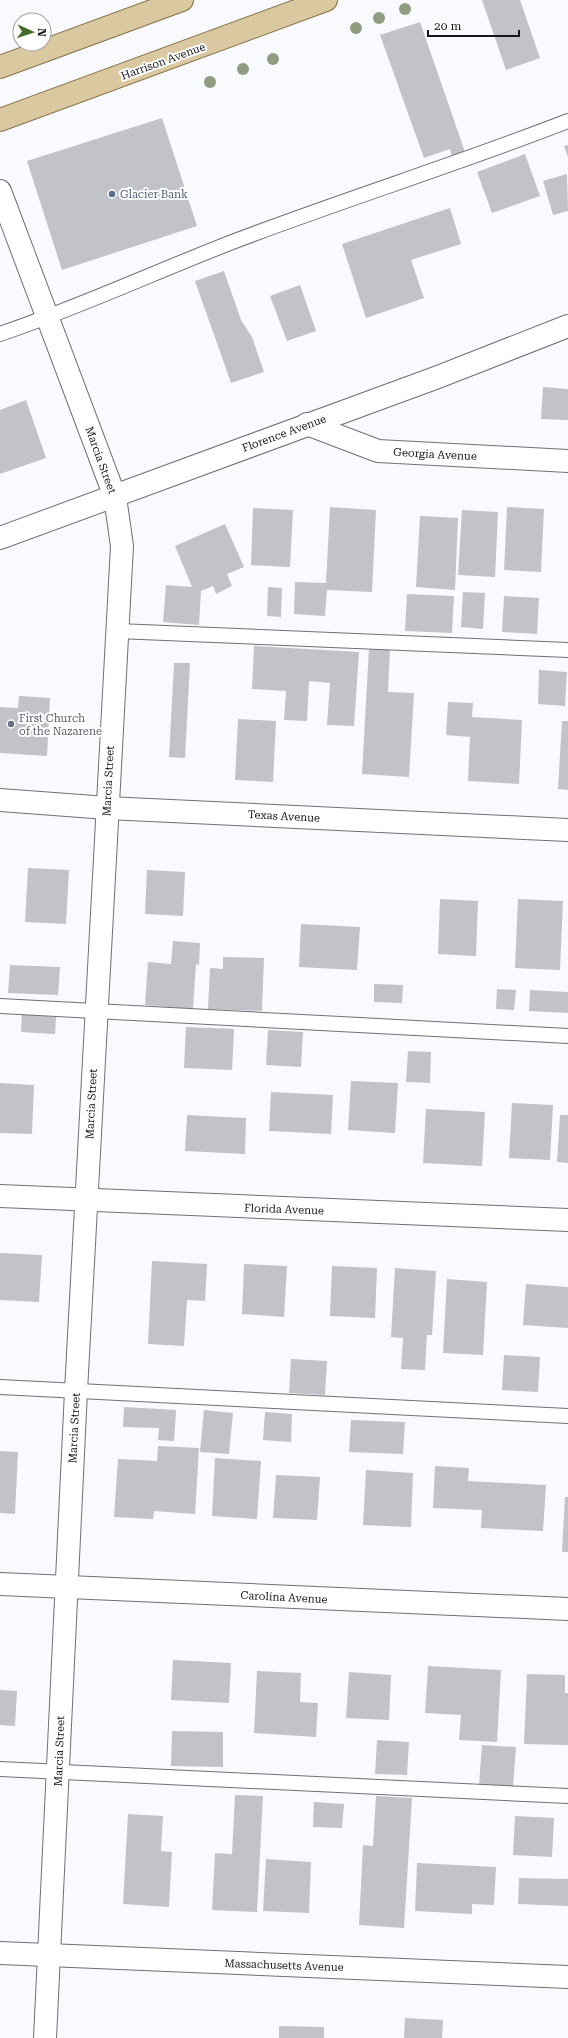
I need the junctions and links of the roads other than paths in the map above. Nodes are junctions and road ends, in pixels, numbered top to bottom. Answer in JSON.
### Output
{"nodes":[{"id":1,"x":182,"y":0,"type":"edge"},
{"id":2,"x":326,"y":0,"type":"edge"},
{"id":3,"x":0,"y":67,"type":"edge"},
{"id":4,"x":0,"y":120,"type":"edge"},
{"id":5,"x":568,"y":121,"type":"edge"},
{"id":6,"x":0,"y":191,"type":"edge"},
{"id":7,"x":47,"y":318,"type":"junction"},
{"id":8,"x":568,"y":326,"type":"edge"},
{"id":9,"x":0,"y":334,"type":"edge"},
{"id":10,"x":307,"y":424,"type":"junction"},
{"id":11,"x":568,"y":461,"type":"edge"},
{"id":12,"x":115,"y":497,"type":"junction"},
{"id":13,"x":0,"y":538,"type":"edge"},
{"id":14,"x":117,"y":631,"type":"junction"},
{"id":15,"x":568,"y":650,"type":"edge"},
{"id":16,"x":0,"y":800,"type":"edge"},
{"id":17,"x":107,"y":808,"type":"junction"},
{"id":18,"x":568,"y":830,"type":"edge"},
{"id":19,"x":0,"y":1006,"type":"edge"},
{"id":20,"x":96,"y":1011,"type":"junction"},
{"id":21,"x":568,"y":1036,"type":"edge"},
{"id":22,"x":0,"y":1196,"type":"edge"},
{"id":23,"x":86,"y":1201,"type":"junction"},
{"id":24,"x":568,"y":1220,"type":"edge"},
{"id":25,"x":0,"y":1387,"type":"edge"},
{"id":26,"x":76,"y":1391,"type":"junction"},
{"id":27,"x":568,"y":1416,"type":"edge"},
{"id":28,"x":0,"y":1584,"type":"edge"},
{"id":29,"x":66,"y":1587,"type":"junction"},
{"id":30,"x":568,"y":1609,"type":"edge"},
{"id":31,"x":0,"y":1769,"type":"edge"},
{"id":32,"x":58,"y":1772,"type":"junction"},
{"id":33,"x":568,"y":1796,"type":"edge"},
{"id":34,"x":0,"y":1953,"type":"edge"},
{"id":35,"x":50,"y":1955,"type":"junction"},
{"id":36,"x":568,"y":1977,"type":"edge"},
{"id":37,"x":45,"y":2038,"type":"edge"}],
"edges":[{"from":1,"to":3,"type":"main road"},
{"from":2,"to":4,"type":"main road","name":"Harrison Avenue"},
{"from":5,"to":7,"type":"lane"},
{"from":6,"to":7,"type":"street","name":"Marcia Street"},
{"from":7,"to":9,"type":"lane"},
{"from":7,"to":12,"type":"street","name":"Marcia Street"},
{"from":8,"to":10,"type":"street","name":"Florence Avenue"},
{"from":10,"to":11,"type":"street","name":"Georgia Avenue"},
{"from":10,"to":12,"type":"street","name":"Florence Avenue"},
{"from":12,"to":13,"type":"street","name":"Florence Avenue"},
{"from":12,"to":14,"type":"street","name":"Marcia Street"},
{"from":14,"to":15,"type":"lane"},
{"from":14,"to":17,"type":"street","name":"Marcia Street"},
{"from":16,"to":17,"type":"street","name":"Texas Avenue"},
{"from":17,"to":18,"type":"street","name":"Texas Avenue"},
{"from":17,"to":20,"type":"street","name":"Marcia Street"},
{"from":19,"to":20,"type":"lane"},
{"from":20,"to":21,"type":"lane"},
{"from":20,"to":23,"type":"street","name":"Marcia Street"},
{"from":22,"to":23,"type":"street","name":"Florida Avenue"},
{"from":23,"to":24,"type":"street","name":"Florida Avenue"},
{"from":23,"to":26,"type":"street","name":"Marcia Street"},
{"from":25,"to":26,"type":"lane"},
{"from":26,"to":27,"type":"lane"},
{"from":26,"to":29,"type":"street","name":"Marcia Street"},
{"from":28,"to":29,"type":"street","name":"Carolina Avenue"},
{"from":29,"to":30,"type":"street","name":"Carolina Avenue"},
{"from":29,"to":32,"type":"street","name":"Marcia Street"},
{"from":31,"to":32,"type":"lane"},
{"from":32,"to":33,"type":"lane"},
{"from":32,"to":35,"type":"street","name":"Marcia Street"},
{"from":34,"to":35,"type":"street","name":"Massachusetts Avenue"},
{"from":35,"to":36,"type":"street","name":"Massachusetts Avenue"},
{"from":35,"to":37,"type":"street","name":"Marcia Street"}]}
